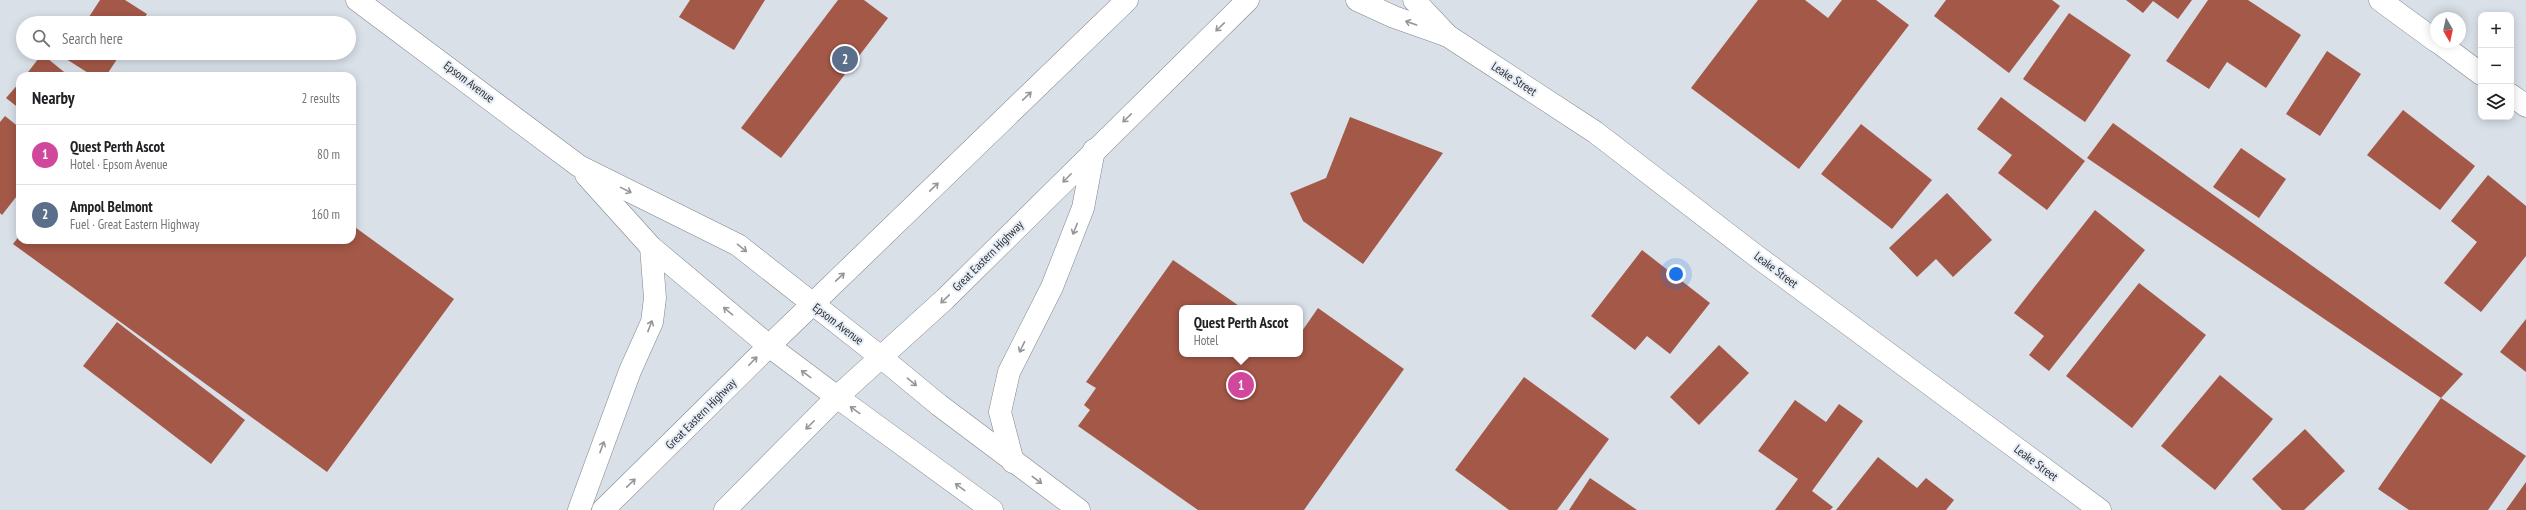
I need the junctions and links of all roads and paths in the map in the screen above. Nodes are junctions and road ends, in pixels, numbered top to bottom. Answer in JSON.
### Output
{"nodes":[{"id":1,"x":357,"y":0,"type":"edge"},
{"id":2,"x":1127,"y":0,"type":"edge"},
{"id":3,"x":1248,"y":0,"type":"edge"},
{"id":4,"x":1357,"y":0,"type":"edge"},
{"id":5,"x":1414,"y":0,"type":"edge"},
{"id":6,"x":2380,"y":0,"type":"edge"},
{"id":7,"x":1448,"y":36,"type":"junction"},
{"id":8,"x":2430,"y":36,"type":"edge"},
{"id":9,"x":2446,"y":48,"type":"edge"},
{"id":10,"x":2478,"y":72,"type":"edge"},
{"id":11,"x":2514,"y":98,"type":"edge"},
{"id":12,"x":2526,"y":106,"type":"edge"},
{"id":13,"x":1094,"y":150,"type":"junction"},
{"id":14,"x":579,"y":166,"type":"junction"},
{"id":15,"x":651,"y":247,"type":"junction"},
{"id":16,"x":812,"y":304,"type":"junction"},
{"id":17,"x":768,"y":346,"type":"junction"},
{"id":18,"x":882,"y":358,"type":"junction"},
{"id":19,"x":837,"y":398,"type":"junction"},
{"id":20,"x":1013,"y":462,"type":"junction"},
{"id":21,"x":579,"y":510,"type":"edge"},
{"id":22,"x":603,"y":510,"type":"edge"},
{"id":23,"x":725,"y":510,"type":"edge"},
{"id":24,"x":992,"y":510,"type":"edge"},
{"id":25,"x":1079,"y":510,"type":"edge"},
{"id":26,"x":2100,"y":510,"type":"edge"}],
"edges":[{"from":1,"to":14,"type":"main road","name":"Epsom Avenue"},
{"from":16,"to":2,"type":"main road","name":"Great Eastern Highway","one_way":true},
{"from":3,"to":13,"type":"main road","name":"Great Eastern Highway","one_way":true},
{"from":7,"to":4,"type":"main road","name":"Leake Street","one_way":true},
{"from":5,"to":7,"type":"main road","name":"Leake Street"},
{"from":6,"to":8,"type":"main road"},
{"from":7,"to":26,"type":"main road","name":"Leake Street"},
{"from":9,"to":10,"type":"main road"},
{"from":11,"to":12,"type":"main road"},
{"from":13,"to":18,"type":"main road","name":"Great Eastern Highway","one_way":true},
{"from":13,"to":20,"type":"main road","one_way":true},
{"from":14,"to":15,"type":"main road","name":"Epsom Avenue"},
{"from":14,"to":16,"type":"main road","name":"Epsom Avenue","one_way":true},
{"from":17,"to":15,"type":"main road","name":"Epsom Avenue","one_way":true},
{"from":21,"to":15,"type":"main road","one_way":true},
{"from":16,"to":17,"type":"main road","name":"Great Eastern Highway"},
{"from":16,"to":18,"type":"main road","name":"Epsom Avenue"},
{"from":19,"to":17,"type":"main road","name":"Epsom Avenue","one_way":true},
{"from":22,"to":17,"type":"main road","name":"Great Eastern Highway","one_way":true},
{"from":18,"to":19,"type":"main road","name":"Great Eastern Highway"},
{"from":18,"to":20,"type":"main road","name":"Epsom Avenue","one_way":true},
{"from":19,"to":23,"type":"main road","name":"Great Eastern Highway","one_way":true},
{"from":24,"to":19,"type":"main road","name":"Epsom Avenue","one_way":true},
{"from":20,"to":25,"type":"main road","name":"Epsom Avenue","one_way":true}]}
